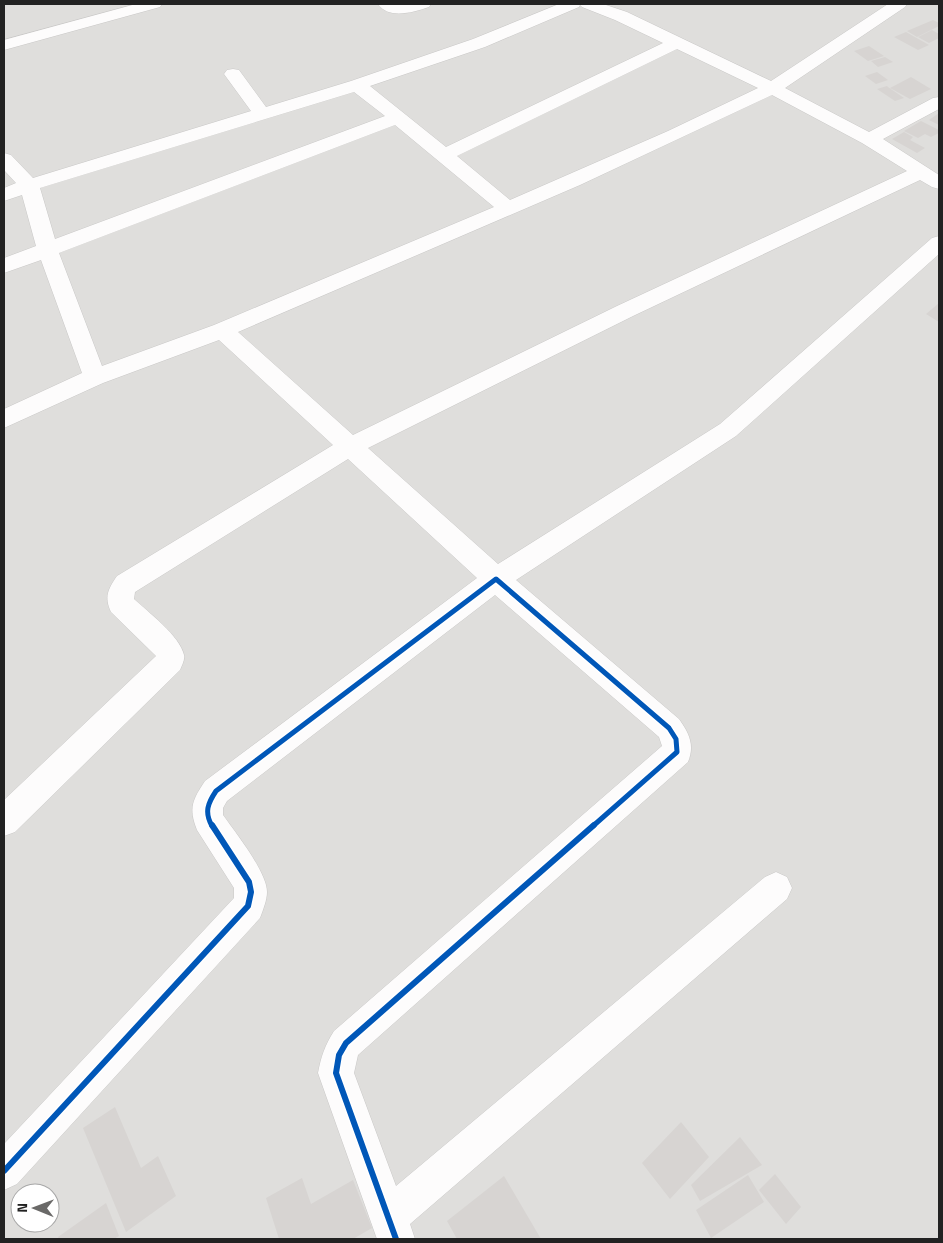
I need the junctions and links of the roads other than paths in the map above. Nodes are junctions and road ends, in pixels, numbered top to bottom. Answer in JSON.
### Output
{"nodes":[{"id":1,"x":148,"y":4,"type":"edge"},
{"id":2,"x":154,"y":4,"type":"edge"},
{"id":3,"x":168,"y":4,"type":"edge"},
{"id":4,"x":386,"y":4,"type":"edge"},
{"id":5,"x":422,"y":4,"type":"edge"},
{"id":6,"x":572,"y":4,"type":"edge"},
{"id":7,"x":588,"y":4,"type":"edge"},
{"id":8,"x":899,"y":4,"type":"edge"},
{"id":9,"x":676,"y":43,"type":"junction"},
{"id":10,"x":4,"y":45,"type":"edge"},
{"id":11,"x":233,"y":74,"type":"dead end"},
{"id":12,"x":357,"y":85,"type":"junction"},
{"id":13,"x":772,"y":88,"type":"junction"},
{"id":14,"x":939,"y":102,"type":"edge"},
{"id":15,"x":262,"y":114,"type":"junction"},
{"id":16,"x":397,"y":118,"type":"junction"},
{"id":17,"x":870,"y":139,"type":"junction"},
{"id":18,"x":444,"y":155,"type":"junction"},
{"id":19,"x":4,"y":159,"type":"edge"},
{"id":20,"x":930,"y":177,"type":"edge"},
{"id":21,"x":29,"y":185,"type":"junction"},
{"id":22,"x":4,"y":195,"type":"edge"},
{"id":23,"x":508,"y":210,"type":"junction"},
{"id":24,"x":939,"y":243,"type":"edge"},
{"id":25,"x":48,"y":251,"type":"junction"},
{"id":26,"x":4,"y":266,"type":"edge"},
{"id":27,"x":222,"y":330,"type":"junction"},
{"id":28,"x":95,"y":377,"type":"junction"},
{"id":29,"x":4,"y":420,"type":"edge"},
{"id":30,"x":351,"y":446,"type":"junction"},
{"id":31,"x":496,"y":579,"type":"junction"},
{"id":32,"x":4,"y":821,"type":"edge"},
{"id":33,"x":776,"y":888,"type":"dead end"},
{"id":34,"x":4,"y":1171,"type":"edge"},
{"id":35,"x":393,"y":1228,"type":"edge"}],
"edges":[{"from":1,"to":2,"type":"street"},
{"from":2,"to":3,"type":"street"},
{"from":2,"to":10,"type":"street"},
{"from":4,"to":5,"type":"street"},
{"from":6,"to":12,"type":"street"},
{"from":7,"to":9,"type":"street"},
{"from":8,"to":13,"type":"street"},
{"from":9,"to":13,"type":"street"},
{"from":9,"to":18,"type":"street"},
{"from":11,"to":15,"type":"street"},
{"from":12,"to":15,"type":"street"},
{"from":12,"to":16,"type":"street"},
{"from":13,"to":17,"type":"street"},
{"from":13,"to":23,"type":"street"},
{"from":14,"to":17,"type":"street"},
{"from":15,"to":21,"type":"street"},
{"from":16,"to":18,"type":"street"},
{"from":16,"to":25,"type":"street"},
{"from":17,"to":20,"type":"street"},
{"from":18,"to":23,"type":"street"},
{"from":19,"to":21,"type":"street"},
{"from":20,"to":30,"type":"street"},
{"from":21,"to":22,"type":"street"},
{"from":21,"to":25,"type":"street"},
{"from":23,"to":27,"type":"street"},
{"from":24,"to":31,"type":"street"},
{"from":25,"to":26,"type":"street"},
{"from":25,"to":28,"type":"street"},
{"from":27,"to":28,"type":"street"},
{"from":27,"to":30,"type":"street"},
{"from":28,"to":29,"type":"street"},
{"from":30,"to":31,"type":"street"},
{"from":30,"to":32,"type":"street"},
{"from":31,"to":34,"type":"street"},
{"from":31,"to":35,"type":"street"},
{"from":33,"to":35,"type":"street"}]}
